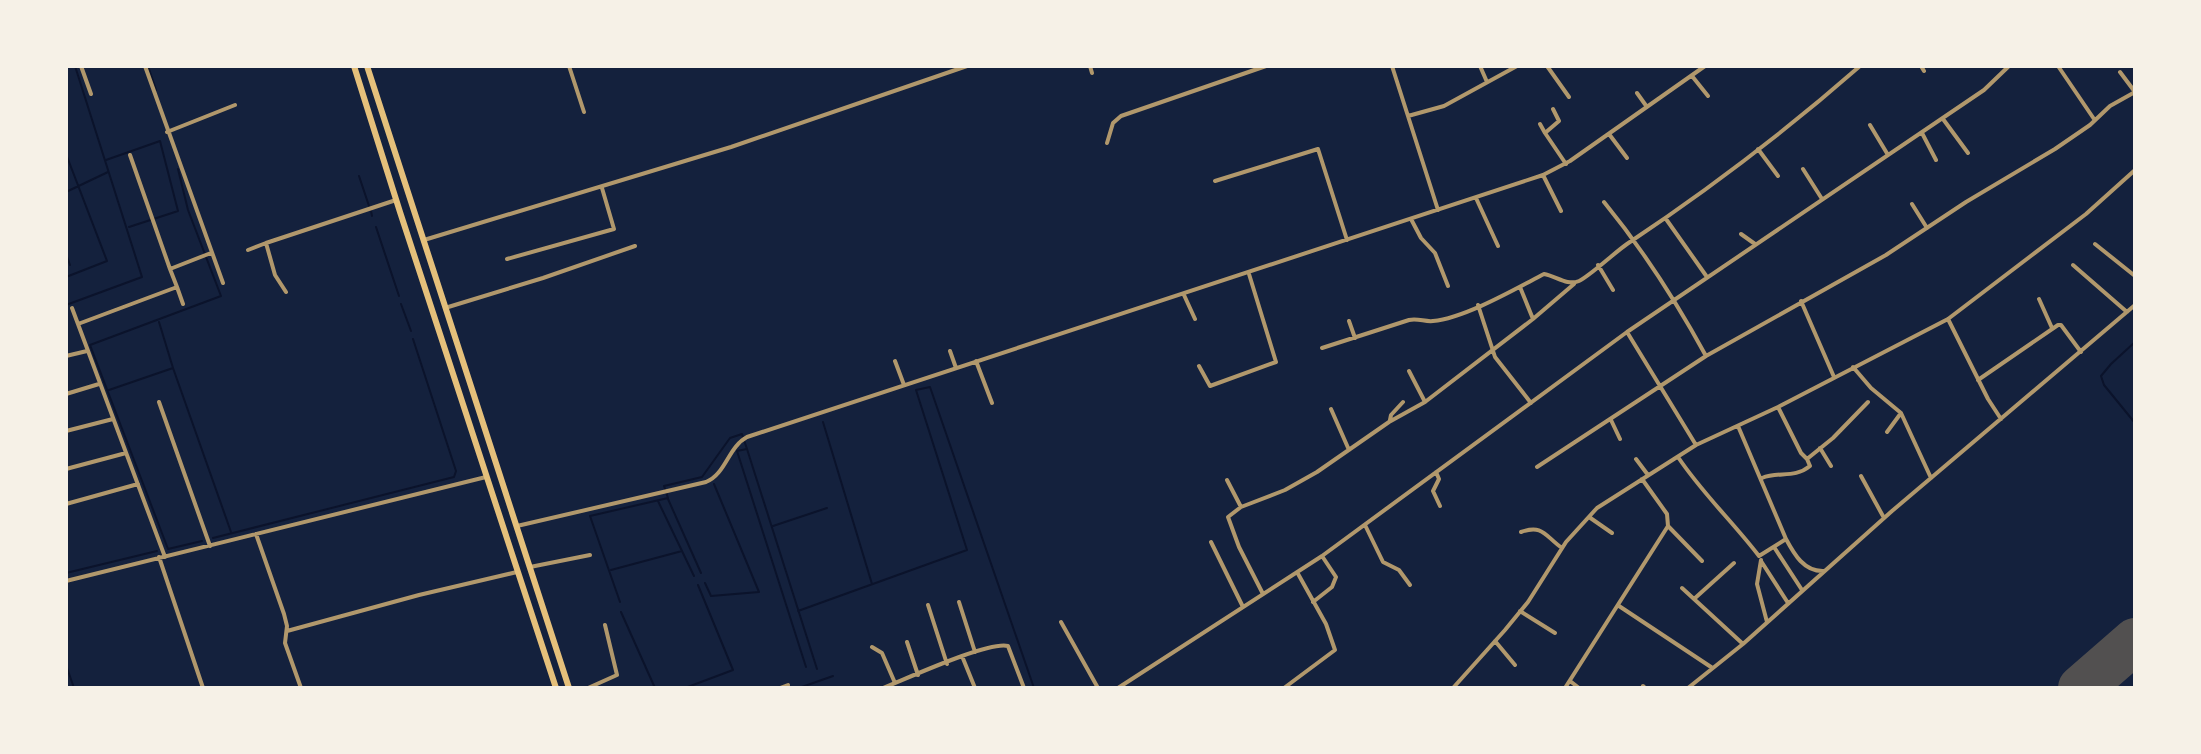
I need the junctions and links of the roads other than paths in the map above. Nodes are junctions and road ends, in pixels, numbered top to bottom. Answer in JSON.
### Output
{"nodes":[{"id":1,"x":81,"y":66,"type":"edge"},
{"id":2,"x":145,"y":66,"type":"edge"},
{"id":3,"x":354,"y":66,"type":"edge"},
{"id":4,"x":367,"y":66,"type":"edge"},
{"id":5,"x":569,"y":66,"type":"edge"},
{"id":6,"x":967,"y":66,"type":"edge"},
{"id":7,"x":1090,"y":66,"type":"edge"},
{"id":8,"x":1266,"y":66,"type":"edge"},
{"id":9,"x":1392,"y":66,"type":"edge"},
{"id":10,"x":1480,"y":66,"type":"edge"},
{"id":11,"x":1517,"y":66,"type":"edge"},
{"id":12,"x":1547,"y":66,"type":"edge"},
{"id":13,"x":1704,"y":66,"type":"edge"},
{"id":14,"x":1860,"y":66,"type":"edge"},
{"id":15,"x":2009,"y":66,"type":"edge"},
{"id":16,"x":2060,"y":67,"type":"edge"},
{"id":17,"x":2120,"y":72,"type":"dead end"},
{"id":18,"x":1092,"y":73,"type":"dead end"},
{"id":19,"x":1692,"y":76,"type":"junction"},
{"id":20,"x":1487,"y":82,"type":"junction"},
{"id":21,"x":2135,"y":92,"type":"edge"},
{"id":22,"x":376,"y":93,"type":"junction"},
{"id":23,"x":1637,"y":93,"type":"dead end"},
{"id":24,"x":91,"y":94,"type":"dead end"},
{"id":25,"x":1708,"y":96,"type":"dead end"},
{"id":26,"x":364,"y":97,"type":"junction"},
{"id":27,"x":1569,"y":97,"type":"dead end"},
{"id":28,"x":235,"y":105,"type":"dead end"},
{"id":29,"x":1647,"y":107,"type":"junction"},
{"id":30,"x":1553,"y":109,"type":"dead end"},
{"id":31,"x":584,"y":112,"type":"dead end"},
{"id":32,"x":1408,"y":116,"type":"junction"},
{"id":33,"x":1943,"y":119,"type":"junction"},
{"id":34,"x":2094,"y":119,"type":"junction"},
{"id":35,"x":1540,"y":124,"type":"dead end"},
{"id":36,"x":1870,"y":125,"type":"dead end"},
{"id":37,"x":167,"y":132,"type":"junction"},
{"id":38,"x":1545,"y":133,"type":"junction"},
{"id":39,"x":1922,"y":133,"type":"junction"},
{"id":40,"x":1609,"y":134,"type":"junction"},
{"id":41,"x":1107,"y":143,"type":"dead end"},
{"id":42,"x":1758,"y":149,"type":"junction"},
{"id":43,"x":1968,"y":153,"type":"dead end"},
{"id":44,"x":130,"y":155,"type":"dead end"},
{"id":45,"x":1888,"y":155,"type":"junction"},
{"id":46,"x":1627,"y":158,"type":"dead end"},
{"id":47,"x":1936,"y":160,"type":"dead end"},
{"id":48,"x":1566,"y":164,"type":"junction"},
{"id":49,"x":1803,"y":169,"type":"dead end"},
{"id":50,"x":2135,"y":170,"type":"edge"},
{"id":51,"x":1543,"y":175,"type":"junction"},
{"id":52,"x":1778,"y":176,"type":"dead end"},
{"id":53,"x":1215,"y":181,"type":"dead end"},
{"id":54,"x":602,"y":188,"type":"junction"},
{"id":55,"x":1476,"y":198,"type":"junction"},
{"id":56,"x":1822,"y":199,"type":"junction"},
{"id":57,"x":396,"y":200,"type":"junction"},
{"id":58,"x":1604,"y":202,"type":"dead end"},
{"id":59,"x":1912,"y":204,"type":"dead end"},
{"id":60,"x":1438,"y":210,"type":"junction"},
{"id":61,"x":1561,"y":211,"type":"dead end"},
{"id":62,"x":1411,"y":219,"type":"junction"},
{"id":63,"x":1666,"y":219,"type":"junction"},
{"id":64,"x":1927,"y":228,"type":"junction"},
{"id":65,"x":1741,"y":234,"type":"dead end"},
{"id":66,"x":1634,"y":239,"type":"junction"},
{"id":67,"x":424,"y":240,"type":"junction"},
{"id":68,"x":1347,"y":240,"type":"junction"},
{"id":69,"x":266,"y":243,"type":"junction"},
{"id":70,"x":1755,"y":244,"type":"junction"},
{"id":71,"x":2095,"y":244,"type":"dead end"},
{"id":72,"x":635,"y":246,"type":"dead end"},
{"id":73,"x":1498,"y":246,"type":"dead end"},
{"id":74,"x":248,"y":250,"type":"dead end"},
{"id":75,"x":209,"y":254,"type":"junction"},
{"id":76,"x":507,"y":259,"type":"dead end"},
{"id":77,"x":1598,"y":265,"type":"junction"},
{"id":78,"x":2073,"y":265,"type":"dead end"},
{"id":79,"x":170,"y":269,"type":"junction"},
{"id":80,"x":1249,"y":274,"type":"junction"},
{"id":81,"x":2135,"y":276,"type":"edge"},
{"id":82,"x":1707,"y":277,"type":"junction"},
{"id":83,"x":1576,"y":282,"type":"junction"},
{"id":84,"x":223,"y":283,"type":"dead end"},
{"id":85,"x":1448,"y":286,"type":"dead end"},
{"id":86,"x":177,"y":287,"type":"junction"},
{"id":87,"x":1520,"y":287,"type":"junction"},
{"id":88,"x":1613,"y":290,"type":"dead end"},
{"id":89,"x":286,"y":292,"type":"dead end"},
{"id":90,"x":1184,"y":295,"type":"junction"},
{"id":91,"x":1675,"y":299,"type":"junction"},
{"id":92,"x":2039,"y":299,"type":"dead end"},
{"id":93,"x":1801,"y":301,"type":"junction"},
{"id":94,"x":183,"y":304,"type":"dead end"},
{"id":95,"x":1478,"y":305,"type":"junction"},
{"id":96,"x":2135,"y":305,"type":"edge"},
{"id":97,"x":72,"y":308,"type":"dead end"},
{"id":98,"x":445,"y":308,"type":"junction"},
{"id":99,"x":2127,"y":312,"type":"junction"},
{"id":100,"x":1195,"y":319,"type":"dead end"},
{"id":101,"x":1533,"y":319,"type":"junction"},
{"id":102,"x":1948,"y":319,"type":"junction"},
{"id":103,"x":1349,"y":321,"type":"dead end"},
{"id":104,"x":78,"y":324,"type":"junction"},
{"id":105,"x":2052,"y":328,"type":"junction"},
{"id":106,"x":1627,"y":332,"type":"junction"},
{"id":107,"x":1355,"y":338,"type":"junction"},
{"id":108,"x":1322,"y":348,"type":"dead end"},
{"id":109,"x":1491,"y":348,"type":"junction"},
{"id":110,"x":87,"y":351,"type":"junction"},
{"id":111,"x":950,"y":351,"type":"dead end"},
{"id":112,"x":2081,"y":352,"type":"junction"},
{"id":113,"x":66,"y":356,"type":"edge"},
{"id":114,"x":1706,"y":356,"type":"junction"},
{"id":115,"x":895,"y":361,"type":"dead end"},
{"id":116,"x":976,"y":361,"type":"junction"},
{"id":117,"x":1199,"y":366,"type":"dead end"},
{"id":118,"x":1853,"y":367,"type":"junction"},
{"id":119,"x":956,"y":368,"type":"junction"},
{"id":120,"x":1409,"y":371,"type":"dead end"},
{"id":121,"x":1834,"y":377,"type":"junction"},
{"id":122,"x":1978,"y":380,"type":"junction"},
{"id":123,"x":99,"y":384,"type":"junction"},
{"id":124,"x":904,"y":385,"type":"junction"},
{"id":125,"x":1662,"y":386,"type":"junction"},
{"id":126,"x":66,"y":394,"type":"edge"},
{"id":127,"x":159,"y":402,"type":"dead end"},
{"id":128,"x":1403,"y":402,"type":"dead end"},
{"id":129,"x":1425,"y":402,"type":"junction"},
{"id":130,"x":1868,"y":402,"type":"dead end"},
{"id":131,"x":992,"y":403,"type":"dead end"},
{"id":132,"x":1531,"y":403,"type":"junction"},
{"id":133,"x":1778,"y":407,"type":"junction"},
{"id":134,"x":1331,"y":409,"type":"dead end"},
{"id":135,"x":1901,"y":413,"type":"junction"},
{"id":136,"x":113,"y":419,"type":"junction"},
{"id":137,"x":2001,"y":419,"type":"junction"},
{"id":138,"x":1611,"y":420,"type":"junction"},
{"id":139,"x":1389,"y":422,"type":"junction"},
{"id":140,"x":1738,"y":426,"type":"junction"},
{"id":141,"x":66,"y":431,"type":"edge"},
{"id":142,"x":1887,"y":432,"type":"dead end"},
{"id":143,"x":1620,"y":439,"type":"dead end"},
{"id":144,"x":1696,"y":445,"type":"junction"},
{"id":145,"x":1820,"y":448,"type":"junction"},
{"id":146,"x":1349,"y":450,"type":"junction"},
{"id":147,"x":126,"y":453,"type":"junction"},
{"id":148,"x":1678,"y":457,"type":"junction"},
{"id":149,"x":1636,"y":459,"type":"dead end"},
{"id":150,"x":1807,"y":459,"type":"junction"},
{"id":151,"x":1831,"y":466,"type":"dead end"},
{"id":152,"x":1537,"y":467,"type":"dead end"},
{"id":153,"x":66,"y":469,"type":"edge"},
{"id":154,"x":1436,"y":472,"type":"junction"},
{"id":155,"x":1648,"y":475,"type":"junction"},
{"id":156,"x":1861,"y":476,"type":"dead end"},
{"id":157,"x":488,"y":477,"type":"junction"},
{"id":158,"x":1762,"y":478,"type":"junction"},
{"id":159,"x":1931,"y":478,"type":"junction"},
{"id":160,"x":1642,"y":479,"type":"junction"},
{"id":161,"x":1227,"y":480,"type":"dead end"},
{"id":162,"x":138,"y":484,"type":"junction"},
{"id":163,"x":66,"y":504,"type":"edge"},
{"id":164,"x":1440,"y":506,"type":"dead end"},
{"id":165,"x":1241,"y":507,"type":"junction"},
{"id":166,"x":1589,"y":517,"type":"junction"},
{"id":167,"x":1884,"y":518,"type":"junction"},
{"id":168,"x":1365,"y":525,"type":"junction"},
{"id":169,"x":517,"y":526,"type":"junction"},
{"id":170,"x":1668,"y":526,"type":"junction"},
{"id":171,"x":1521,"y":532,"type":"dead end"},
{"id":172,"x":1612,"y":533,"type":"dead end"},
{"id":173,"x":256,"y":534,"type":"junction"},
{"id":174,"x":1786,"y":539,"type":"junction"},
{"id":175,"x":1211,"y":542,"type":"dead end"},
{"id":176,"x":210,"y":546,"type":"junction"},
{"id":177,"x":1774,"y":547,"type":"junction"},
{"id":178,"x":1562,"y":548,"type":"junction"},
{"id":179,"x":590,"y":555,"type":"dead end"},
{"id":180,"x":1322,"y":556,"type":"junction"},
{"id":181,"x":162,"y":557,"type":"junction"},
{"id":182,"x":1760,"y":558,"type":"junction"},
{"id":183,"x":1702,"y":561,"type":"dead end"},
{"id":184,"x":1734,"y":563,"type":"dead end"},
{"id":185,"x":530,"y":567,"type":"junction"},
{"id":186,"x":519,"y":571,"type":"junction"},
{"id":187,"x":1825,"y":571,"type":"junction"},
{"id":188,"x":1297,"y":572,"type":"junction"},
{"id":189,"x":66,"y":581,"type":"edge"},
{"id":190,"x":1410,"y":585,"type":"dead end"},
{"id":191,"x":1682,"y":588,"type":"dead end"},
{"id":192,"x":1802,"y":590,"type":"junction"},
{"id":193,"x":1263,"y":594,"type":"junction"},
{"id":194,"x":1694,"y":599,"type":"junction"},
{"id":195,"x":959,"y":602,"type":"dead end"},
{"id":196,"x":1313,"y":602,"type":"junction"},
{"id":197,"x":1788,"y":603,"type":"junction"},
{"id":198,"x":928,"y":605,"type":"dead end"},
{"id":199,"x":1619,"y":606,"type":"junction"},
{"id":200,"x":1243,"y":607,"type":"junction"},
{"id":201,"x":1520,"y":611,"type":"junction"},
{"id":202,"x":1061,"y":622,"type":"dead end"},
{"id":203,"x":1767,"y":622,"type":"junction"},
{"id":204,"x":605,"y":625,"type":"dead end"},
{"id":205,"x":287,"y":631,"type":"junction"},
{"id":206,"x":1555,"y":633,"type":"dead end"},
{"id":207,"x":1495,"y":641,"type":"junction"},
{"id":208,"x":907,"y":642,"type":"dead end"},
{"id":209,"x":1743,"y":644,"type":"junction"},
{"id":210,"x":872,"y":647,"type":"dead end"},
{"id":211,"x":975,"y":652,"type":"junction"},
{"id":212,"x":962,"y":656,"type":"junction"},
{"id":213,"x":947,"y":664,"type":"junction"},
{"id":214,"x":1515,"y":665,"type":"dead end"},
{"id":215,"x":1711,"y":667,"type":"junction"},
{"id":216,"x":918,"y":675,"type":"junction"},
{"id":217,"x":1570,"y":681,"type":"junction"},
{"id":218,"x":788,"y":685,"type":"dead end"},
{"id":219,"x":894,"y":685,"type":"edge"},
{"id":220,"x":203,"y":688,"type":"edge"},
{"id":221,"x":301,"y":688,"type":"edge"},
{"id":222,"x":556,"y":688,"type":"edge"},
{"id":223,"x":569,"y":688,"type":"edge"},
{"id":224,"x":588,"y":688,"type":"edge"},
{"id":225,"x":780,"y":688,"type":"edge"},
{"id":226,"x":883,"y":688,"type":"edge"},
{"id":227,"x":975,"y":688,"type":"edge"},
{"id":228,"x":1024,"y":688,"type":"edge"},
{"id":229,"x":1098,"y":688,"type":"edge"},
{"id":230,"x":1118,"y":688,"type":"edge"},
{"id":231,"x":1284,"y":688,"type":"edge"},
{"id":232,"x":1453,"y":688,"type":"edge"},
{"id":233,"x":1565,"y":688,"type":"edge"},
{"id":234,"x":1579,"y":688,"type":"edge"},
{"id":235,"x":1688,"y":688,"type":"edge"}],
"edges":[{"from":1,"to":24,"type":"street"},
{"from":2,"to":37,"type":"street"},
{"from":3,"to":26,"type":"highway"},
{"from":4,"to":22,"type":"highway"},
{"from":5,"to":31,"type":"street"},
{"from":6,"to":54,"type":"street"},
{"from":7,"to":18,"type":"street"},
{"from":8,"to":41,"type":"street"},
{"from":9,"to":32,"type":"street"},
{"from":10,"to":20,"type":"street"},
{"from":11,"to":20,"type":"street"},
{"from":12,"to":27,"type":"street"},
{"from":13,"to":19,"type":"street"},
{"from":14,"to":42,"type":"street"},
{"from":15,"to":33,"type":"street"},
{"from":16,"to":34,"type":"street"},
{"from":17,"to":21,"type":"street"},
{"from":19,"to":25,"type":"street"},
{"from":19,"to":29,"type":"street"},
{"from":20,"to":32,"type":"street"},
{"from":21,"to":34,"type":"street"},
{"from":22,"to":26,"type":"highway"},
{"from":22,"to":67,"type":"highway"},
{"from":23,"to":29,"type":"street"},
{"from":26,"to":57,"type":"highway"},
{"from":28,"to":37,"type":"street"},
{"from":29,"to":40,"type":"street"},
{"from":30,"to":38,"type":"street"},
{"from":32,"to":60,"type":"street"},
{"from":33,"to":39,"type":"street"},
{"from":33,"to":43,"type":"street"},
{"from":34,"to":64,"type":"street"},
{"from":35,"to":38,"type":"street"},
{"from":36,"to":45,"type":"street"},
{"from":37,"to":75,"type":"street"},
{"from":38,"to":48,"type":"street"},
{"from":39,"to":45,"type":"street"},
{"from":39,"to":47,"type":"street"},
{"from":40,"to":46,"type":"street"},
{"from":40,"to":48,"type":"street"},
{"from":42,"to":52,"type":"street"},
{"from":42,"to":63,"type":"street"},
{"from":44,"to":79,"type":"street"},
{"from":45,"to":56,"type":"street"},
{"from":48,"to":51,"type":"street"},
{"from":49,"to":56,"type":"street"},
{"from":50,"to":102,"type":"street"},
{"from":51,"to":55,"type":"street"},
{"from":51,"to":61,"type":"street"},
{"from":53,"to":68,"type":"street"},
{"from":54,"to":67,"type":"street"},
{"from":54,"to":76,"type":"street"},
{"from":55,"to":60,"type":"street"},
{"from":55,"to":73,"type":"street"},
{"from":56,"to":70,"type":"street"},
{"from":57,"to":69,"type":"street"},
{"from":57,"to":157,"type":"highway"},
{"from":58,"to":66,"type":"street"},
{"from":59,"to":64,"type":"street"},
{"from":60,"to":62,"type":"street"},
{"from":62,"to":68,"type":"street"},
{"from":62,"to":85,"type":"street"},
{"from":63,"to":66,"type":"street"},
{"from":63,"to":82,"type":"street"},
{"from":64,"to":93,"type":"street"},
{"from":65,"to":70,"type":"street"},
{"from":66,"to":77,"type":"street"},
{"from":66,"to":91,"type":"street"},
{"from":67,"to":98,"type":"highway"},
{"from":68,"to":80,"type":"street"},
{"from":69,"to":74,"type":"street"},
{"from":69,"to":89,"type":"street"},
{"from":70,"to":82,"type":"street"},
{"from":71,"to":81,"type":"street"},
{"from":72,"to":98,"type":"street"},
{"from":75,"to":79,"type":"street"},
{"from":75,"to":84,"type":"street"},
{"from":77,"to":83,"type":"street"},
{"from":77,"to":88,"type":"street"},
{"from":78,"to":99,"type":"street"},
{"from":79,"to":86,"type":"street"},
{"from":80,"to":90,"type":"street"},
{"from":80,"to":117,"type":"street"},
{"from":82,"to":91,"type":"street"},
{"from":83,"to":87,"type":"street"},
{"from":83,"to":101,"type":"street"},
{"from":86,"to":94,"type":"street"},
{"from":86,"to":104,"type":"street"},
{"from":87,"to":95,"type":"street"},
{"from":87,"to":101,"type":"street"},
{"from":90,"to":100,"type":"street"},
{"from":90,"to":116,"type":"street"},
{"from":91,"to":106,"type":"street"},
{"from":91,"to":114,"type":"street"},
{"from":92,"to":105,"type":"street"},
{"from":93,"to":114,"type":"street"},
{"from":93,"to":121,"type":"street"},
{"from":95,"to":107,"type":"street"},
{"from":95,"to":109,"type":"street"},
{"from":96,"to":99,"type":"street"},
{"from":97,"to":104,"type":"street"},
{"from":98,"to":169,"type":"highway"},
{"from":99,"to":112,"type":"street"},
{"from":101,"to":109,"type":"street"},
{"from":102,"to":118,"type":"street"},
{"from":102,"to":122,"type":"street"},
{"from":103,"to":107,"type":"street"},
{"from":104,"to":110,"type":"street"},
{"from":105,"to":112,"type":"street"},
{"from":105,"to":122,"type":"street"},
{"from":106,"to":125,"type":"street"},
{"from":106,"to":132,"type":"street"},
{"from":107,"to":108,"type":"street"},
{"from":109,"to":129,"type":"street"},
{"from":109,"to":132,"type":"street"},
{"from":110,"to":113,"type":"street"},
{"from":110,"to":123,"type":"street"},
{"from":111,"to":119,"type":"street"},
{"from":112,"to":137,"type":"street"},
{"from":114,"to":125,"type":"street"},
{"from":115,"to":124,"type":"street"},
{"from":116,"to":119,"type":"street"},
{"from":116,"to":131,"type":"street"},
{"from":118,"to":121,"type":"street"},
{"from":118,"to":135,"type":"street"},
{"from":119,"to":124,"type":"street"},
{"from":120,"to":129,"type":"street"},
{"from":121,"to":133,"type":"street"},
{"from":122,"to":137,"type":"street"},
{"from":123,"to":126,"type":"street"},
{"from":123,"to":136,"type":"street"},
{"from":124,"to":169,"type":"street"},
{"from":125,"to":138,"type":"street"},
{"from":125,"to":144,"type":"street"},
{"from":127,"to":176,"type":"street"},
{"from":128,"to":139,"type":"street"},
{"from":129,"to":139,"type":"street"},
{"from":130,"to":145,"type":"street"},
{"from":132,"to":154,"type":"street"},
{"from":133,"to":140,"type":"street"},
{"from":133,"to":150,"type":"street"},
{"from":134,"to":146,"type":"street"},
{"from":135,"to":142,"type":"street"},
{"from":135,"to":159,"type":"street"},
{"from":136,"to":141,"type":"street"},
{"from":136,"to":147,"type":"street"},
{"from":137,"to":159,"type":"street"},
{"from":138,"to":143,"type":"street"},
{"from":138,"to":152,"type":"street"},
{"from":139,"to":146,"type":"street"},
{"from":140,"to":144,"type":"street"},
{"from":140,"to":158,"type":"street"},
{"from":144,"to":148,"type":"street"},
{"from":145,"to":150,"type":"street"},
{"from":145,"to":151,"type":"street"},
{"from":146,"to":165,"type":"street"},
{"from":147,"to":153,"type":"street"},
{"from":147,"to":162,"type":"street"},
{"from":148,"to":155,"type":"street"},
{"from":148,"to":182,"type":"street"},
{"from":149,"to":155,"type":"street"},
{"from":150,"to":158,"type":"street"},
{"from":154,"to":164,"type":"street"},
{"from":154,"to":168,"type":"street"},
{"from":155,"to":160,"type":"street"},
{"from":156,"to":167,"type":"street"},
{"from":157,"to":173,"type":"street"},
{"from":157,"to":186,"type":"highway"},
{"from":158,"to":174,"type":"street"},
{"from":159,"to":167,"type":"street"},
{"from":160,"to":166,"type":"street"},
{"from":160,"to":170,"type":"street"},
{"from":161,"to":165,"type":"street"},
{"from":162,"to":163,"type":"street"},
{"from":162,"to":181,"type":"street"},
{"from":165,"to":193,"type":"street"},
{"from":166,"to":172,"type":"street"},
{"from":166,"to":178,"type":"street"},
{"from":167,"to":187,"type":"street"},
{"from":168,"to":180,"type":"street"},
{"from":168,"to":190,"type":"street"},
{"from":169,"to":185,"type":"highway"},
{"from":170,"to":183,"type":"street"},
{"from":170,"to":199,"type":"street"},
{"from":171,"to":178,"type":"street"},
{"from":173,"to":176,"type":"street"},
{"from":173,"to":205,"type":"street"},
{"from":174,"to":177,"type":"street"},
{"from":174,"to":187,"type":"street"},
{"from":175,"to":200,"type":"street"},
{"from":176,"to":181,"type":"street"},
{"from":177,"to":182,"type":"street"},
{"from":177,"to":192,"type":"street"},
{"from":178,"to":201,"type":"street"},
{"from":179,"to":185,"type":"street"},
{"from":180,"to":188,"type":"street"},
{"from":180,"to":196,"type":"street"},
{"from":181,"to":189,"type":"street"},
{"from":181,"to":220,"type":"street"},
{"from":182,"to":197,"type":"street"},
{"from":182,"to":203,"type":"street"},
{"from":184,"to":194,"type":"street"},
{"from":185,"to":223,"type":"highway"},
{"from":186,"to":205,"type":"street"},
{"from":186,"to":222,"type":"highway"},
{"from":187,"to":192,"type":"street"},
{"from":188,"to":193,"type":"street"},
{"from":188,"to":196,"type":"street"},
{"from":191,"to":194,"type":"street"},
{"from":192,"to":197,"type":"street"},
{"from":193,"to":200,"type":"street"},
{"from":194,"to":209,"type":"street"},
{"from":195,"to":211,"type":"street"},
{"from":196,"to":231,"type":"street"},
{"from":197,"to":203,"type":"street"},
{"from":198,"to":213,"type":"street"},
{"from":199,"to":215,"type":"street"},
{"from":199,"to":217,"type":"street"},
{"from":200,"to":230,"type":"street"},
{"from":201,"to":206,"type":"street"},
{"from":201,"to":207,"type":"street"},
{"from":202,"to":229,"type":"street"},
{"from":203,"to":209,"type":"street"},
{"from":204,"to":224,"type":"street"},
{"from":205,"to":221,"type":"street"},
{"from":207,"to":214,"type":"street"},
{"from":207,"to":232,"type":"street"},
{"from":208,"to":216,"type":"street"},
{"from":209,"to":215,"type":"street"},
{"from":210,"to":219,"type":"street"},
{"from":211,"to":212,"type":"street"},
{"from":211,"to":228,"type":"street"},
{"from":212,"to":213,"type":"street"},
{"from":212,"to":227,"type":"street"},
{"from":213,"to":216,"type":"street"},
{"from":215,"to":235,"type":"street"},
{"from":216,"to":219,"type":"street"},
{"from":217,"to":233,"type":"street"},
{"from":217,"to":234,"type":"street"},
{"from":218,"to":225,"type":"street"},
{"from":219,"to":226,"type":"street"}]}
